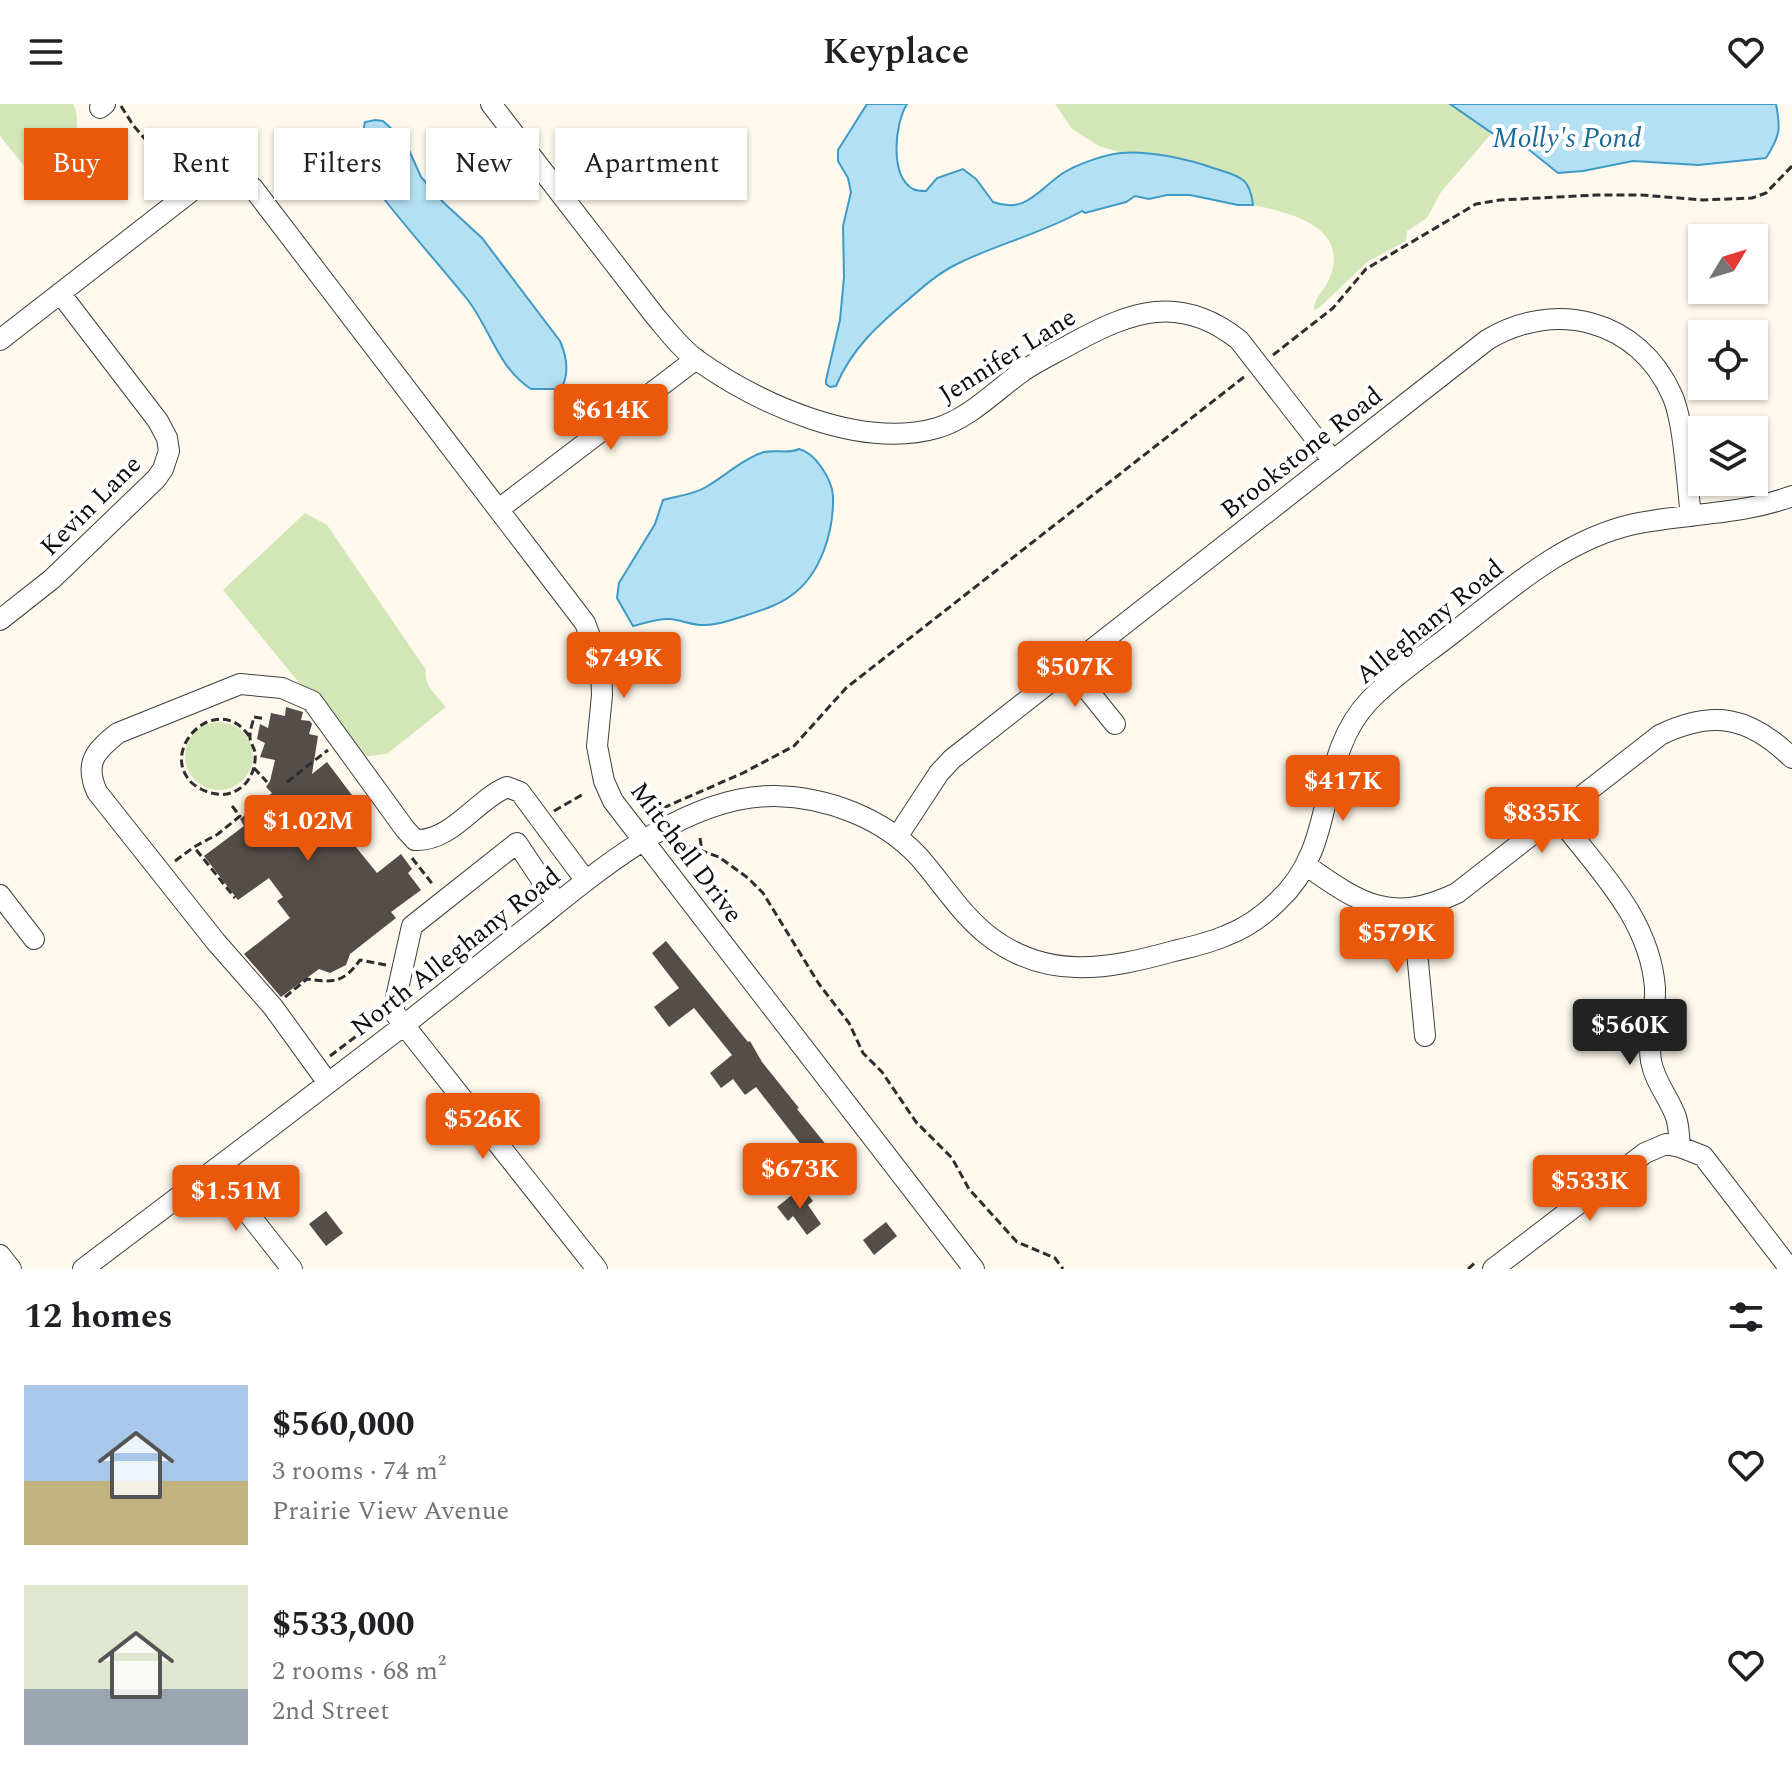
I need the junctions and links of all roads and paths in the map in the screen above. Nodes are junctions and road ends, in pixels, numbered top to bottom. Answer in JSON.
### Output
{"nodes":[{"id":1,"x":491,"y":104,"type":"edge"},
{"id":2,"x":107,"y":105,"type":"edge"},
{"id":3,"x":144,"y":141,"type":"edge"},
{"id":4,"x":1792,"y":166,"type":"edge"},
{"id":5,"x":60,"y":293,"type":"junction"},
{"id":6,"x":0,"y":340,"type":"edge"},
{"id":7,"x":696,"y":359,"type":"junction"},
{"id":8,"x":1259,"y":365,"type":"junction"},
{"id":9,"x":1333,"y":461,"type":"junction"},
{"id":10,"x":1792,"y":496,"type":"edge"},
{"id":11,"x":499,"y":509,"type":"junction"},
{"id":12,"x":1691,"y":516,"type":"junction"},
{"id":13,"x":0,"y":620,"type":"edge"},
{"id":14,"x":1069,"y":667,"type":"junction"},
{"id":15,"x":266,"y":719,"type":"dead end"},
{"id":16,"x":1115,"y":724,"type":"dead end"},
{"id":17,"x":249,"y":736,"type":"junction"},
{"id":18,"x":1792,"y":758,"type":"edge"},
{"id":19,"x":254,"y":768,"type":"junction"},
{"id":20,"x":267,"y":782,"type":"dead end"},
{"id":21,"x":232,"y":806,"type":"dead end"},
{"id":22,"x":1557,"y":816,"type":"junction"},
{"id":23,"x":655,"y":828,"type":"junction"},
{"id":24,"x":218,"y":834,"type":"junction"},
{"id":25,"x":897,"y":837,"type":"junction"},
{"id":26,"x":700,"y":838,"type":"dead end"},
{"id":27,"x":222,"y":841,"type":"dead end"},
{"id":28,"x":194,"y":847,"type":"junction"},
{"id":29,"x":405,"y":850,"type":"dead end"},
{"id":30,"x":702,"y":851,"type":"junction"},
{"id":31,"x":1307,"y":866,"type":"junction"},
{"id":32,"x":160,"y":872,"type":"junction"},
{"id":33,"x":586,"y":881,"type":"junction"},
{"id":34,"x":439,"y":892,"type":"dead end"},
{"id":35,"x":0,"y":895,"type":"edge"},
{"id":36,"x":235,"y":898,"type":"dead end"},
{"id":37,"x":557,"y":903,"type":"junction"},
{"id":38,"x":1413,"y":910,"type":"junction"},
{"id":39,"x":34,"y":939,"type":"dead end"},
{"id":40,"x":390,"y":966,"type":"dead end"},
{"id":41,"x":273,"y":1007,"type":"junction"},
{"id":42,"x":381,"y":1018,"type":"dead end"},
{"id":43,"x":404,"y":1025,"type":"junction"},
{"id":44,"x":1425,"y":1036,"type":"dead end"},
{"id":45,"x":322,"y":1074,"type":"junction"},
{"id":46,"x":1680,"y":1147,"type":"junction"},
{"id":47,"x":214,"y":1170,"type":"junction"},
{"id":48,"x":0,"y":1255,"type":"edge"},
{"id":49,"x":11,"y":1269,"type":"edge"},
{"id":50,"x":83,"y":1269,"type":"edge"},
{"id":51,"x":292,"y":1269,"type":"edge"},
{"id":52,"x":597,"y":1269,"type":"edge"},
{"id":53,"x":974,"y":1269,"type":"edge"},
{"id":54,"x":1063,"y":1269,"type":"edge"},
{"id":55,"x":1493,"y":1269,"type":"edge"},
{"id":56,"x":1790,"y":1269,"type":"edge"}],
"edges":[{"from":1,"to":7,"type":"street","name":"Jennifer Lane"},
{"from":2,"to":3,"type":"path"},
{"from":4,"to":8,"type":"path"},
{"from":5,"to":6,"type":"street"},
{"from":5,"to":11,"type":"street","name":"Mitchell Drive"},
{"from":5,"to":13,"type":"street","name":"Kevin Lane"},
{"from":7,"to":8,"type":"street","name":"Jennifer Lane"},
{"from":7,"to":11,"type":"street"},
{"from":8,"to":9,"type":"street","name":"Jennifer Lane"},
{"from":8,"to":23,"type":"path"},
{"from":9,"to":12,"type":"street","name":"Brookstone Road"},
{"from":9,"to":14,"type":"street","name":"Brookstone Road"},
{"from":10,"to":12,"type":"street","name":"Alleghany Road"},
{"from":11,"to":23,"type":"street","name":"Mitchell Drive"},
{"from":12,"to":31,"type":"street","name":"Alleghany Road"},
{"from":14,"to":16,"type":"street"},
{"from":14,"to":25,"type":"street","name":"Brookstone Road"},
{"from":15,"to":17,"type":"path"},
{"from":17,"to":19,"type":"path"},
{"from":17,"to":19,"type":"path"},
{"from":18,"to":22,"type":"street"},
{"from":19,"to":20,"type":"path"},
{"from":21,"to":24,"type":"path"},
{"from":22,"to":38,"type":"street"},
{"from":22,"to":46,"type":"street"},
{"from":23,"to":25,"type":"street","name":"North Alleghany Road"},
{"from":23,"to":30,"type":"path"},
{"from":23,"to":33,"type":"street","name":"North Alleghany Road"},
{"from":23,"to":53,"type":"street","name":"Mitchell Drive"},
{"from":24,"to":27,"type":"path"},
{"from":24,"to":28,"type":"path"},
{"from":25,"to":31,"type":"street","name":"Alleghany Road"},
{"from":26,"to":30,"type":"path"},
{"from":28,"to":32,"type":"path"},
{"from":28,"to":36,"type":"path"},
{"from":29,"to":34,"type":"path"},
{"from":30,"to":54,"type":"path"},
{"from":31,"to":38,"type":"street"},
{"from":32,"to":33,"type":"street"},
{"from":32,"to":41,"type":"street"},
{"from":33,"to":37,"type":"street","name":"North Alleghany Road"},
{"from":35,"to":39,"type":"street"},
{"from":37,"to":43,"type":"street","name":"North Alleghany Road"},
{"from":37,"to":43,"type":"street"},
{"from":38,"to":44,"type":"street"},
{"from":40,"to":41,"type":"path"},
{"from":41,"to":45,"type":"street"},
{"from":42,"to":45,"type":"path"},
{"from":43,"to":45,"type":"street","name":"North Alleghany Road"},
{"from":43,"to":52,"type":"street"},
{"from":45,"to":47,"type":"street","name":"North Alleghany Road"},
{"from":46,"to":55,"type":"street"},
{"from":46,"to":56,"type":"street"},
{"from":47,"to":50,"type":"street","name":"North Alleghany Road"},
{"from":47,"to":51,"type":"street"},
{"from":48,"to":49,"type":"street"}]}
